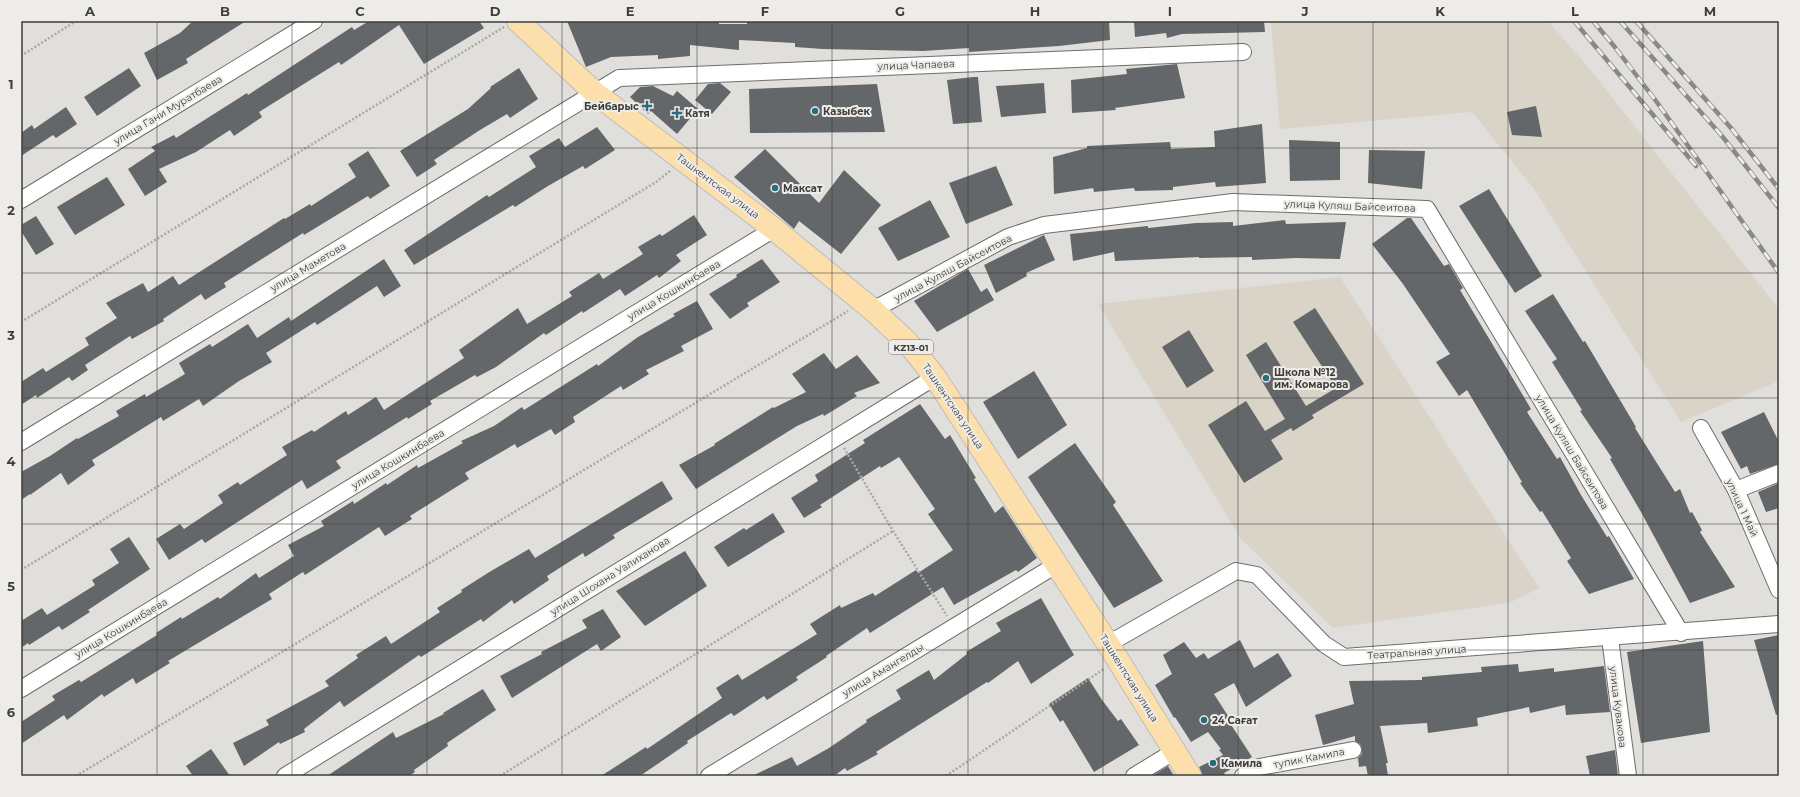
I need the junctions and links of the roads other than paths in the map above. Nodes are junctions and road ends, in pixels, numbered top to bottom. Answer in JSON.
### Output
{"nodes":[{"id":1,"x":314,"y":21,"type":"edge"},
{"id":2,"x":512,"y":23,"type":"edge"},
{"id":3,"x":1243,"y":52,"type":"dead end"},
{"id":4,"x":595,"y":93,"type":"junction"},
{"id":5,"x":21,"y":200,"type":"edge"},
{"id":6,"x":774,"y":229,"type":"junction"},
{"id":7,"x":868,"y":306,"type":"junction"},
{"id":8,"x":935,"y":377,"type":"junction"},
{"id":9,"x":1701,"y":428,"type":"dead end"},
{"id":10,"x":21,"y":442,"type":"edge"},
{"id":11,"x":1779,"y":473,"type":"edge"},
{"id":12,"x":1736,"y":490,"type":"junction"},
{"id":13,"x":1056,"y":565,"type":"junction"},
{"id":14,"x":1779,"y":590,"type":"edge"},
{"id":15,"x":1779,"y":624,"type":"edge"},
{"id":16,"x":1681,"y":632,"type":"junction"},
{"id":17,"x":1610,"y":638,"type":"junction"},
{"id":18,"x":1113,"y":652,"type":"junction"},
{"id":19,"x":21,"y":689,"type":"edge"},
{"id":20,"x":1353,"y":750,"type":"dead end"},
{"id":21,"x":1175,"y":751,"type":"junction"},
{"id":22,"x":285,"y":776,"type":"edge"},
{"id":23,"x":709,"y":776,"type":"edge"},
{"id":24,"x":1134,"y":776,"type":"edge"},
{"id":25,"x":1190,"y":776,"type":"edge"},
{"id":26,"x":1243,"y":776,"type":"edge"},
{"id":27,"x":1628,"y":776,"type":"edge"}],
"edges":[{"from":1,"to":5,"type":"street","name":"улица Гани Муратбаева"},
{"from":2,"to":4,"type":"main road","name":"Ташкентская улица","number":"KZ13-01"},
{"from":3,"to":4,"type":"street","name":"улица Чапаева"},
{"from":4,"to":6,"type":"main road","name":"Ташкентская улица","number":"KZ13-01"},
{"from":4,"to":10,"type":"street","name":"улица Маметова"},
{"from":6,"to":7,"type":"main road","name":"Ташкентская улица","number":"KZ13-01"},
{"from":6,"to":19,"type":"street","name":"улица Кошкинбаева"},
{"from":7,"to":8,"type":"main road","name":"Ташкентская улица","number":"KZ13-01"},
{"from":7,"to":16,"type":"street","name":"улица Куляш Байсеитова"},
{"from":8,"to":13,"type":"main road","name":"Ташкентская улица","number":"KZ13-01"},
{"from":8,"to":22,"type":"street","name":"улица Шохана Уалиханова"},
{"from":9,"to":12,"type":"street","name":"улица 1 Май"},
{"from":11,"to":12,"type":"street","name":"улица 1 Май"},
{"from":12,"to":14,"type":"street","name":"улица 1 Май"},
{"from":13,"to":18,"type":"main road","name":"Ташкентская улица","number":"KZ13-01"},
{"from":13,"to":23,"type":"street","name":"улица Амангелды"},
{"from":15,"to":16,"type":"street","name":"Театральная улица"},
{"from":16,"to":17,"type":"street","name":"Театральная улица"},
{"from":17,"to":18,"type":"street","name":"Театральная улица"},
{"from":17,"to":27,"type":"street","name":"улица Кувакова"},
{"from":18,"to":21,"type":"main road","name":"Ташкентская улица","number":"KZ13-01"},
{"from":20,"to":26,"type":"street","name":"тупик Камила"},
{"from":21,"to":24,"type":"street"},
{"from":21,"to":25,"type":"main road","name":"Ташкентская улица","number":"KZ13-01"}]}
